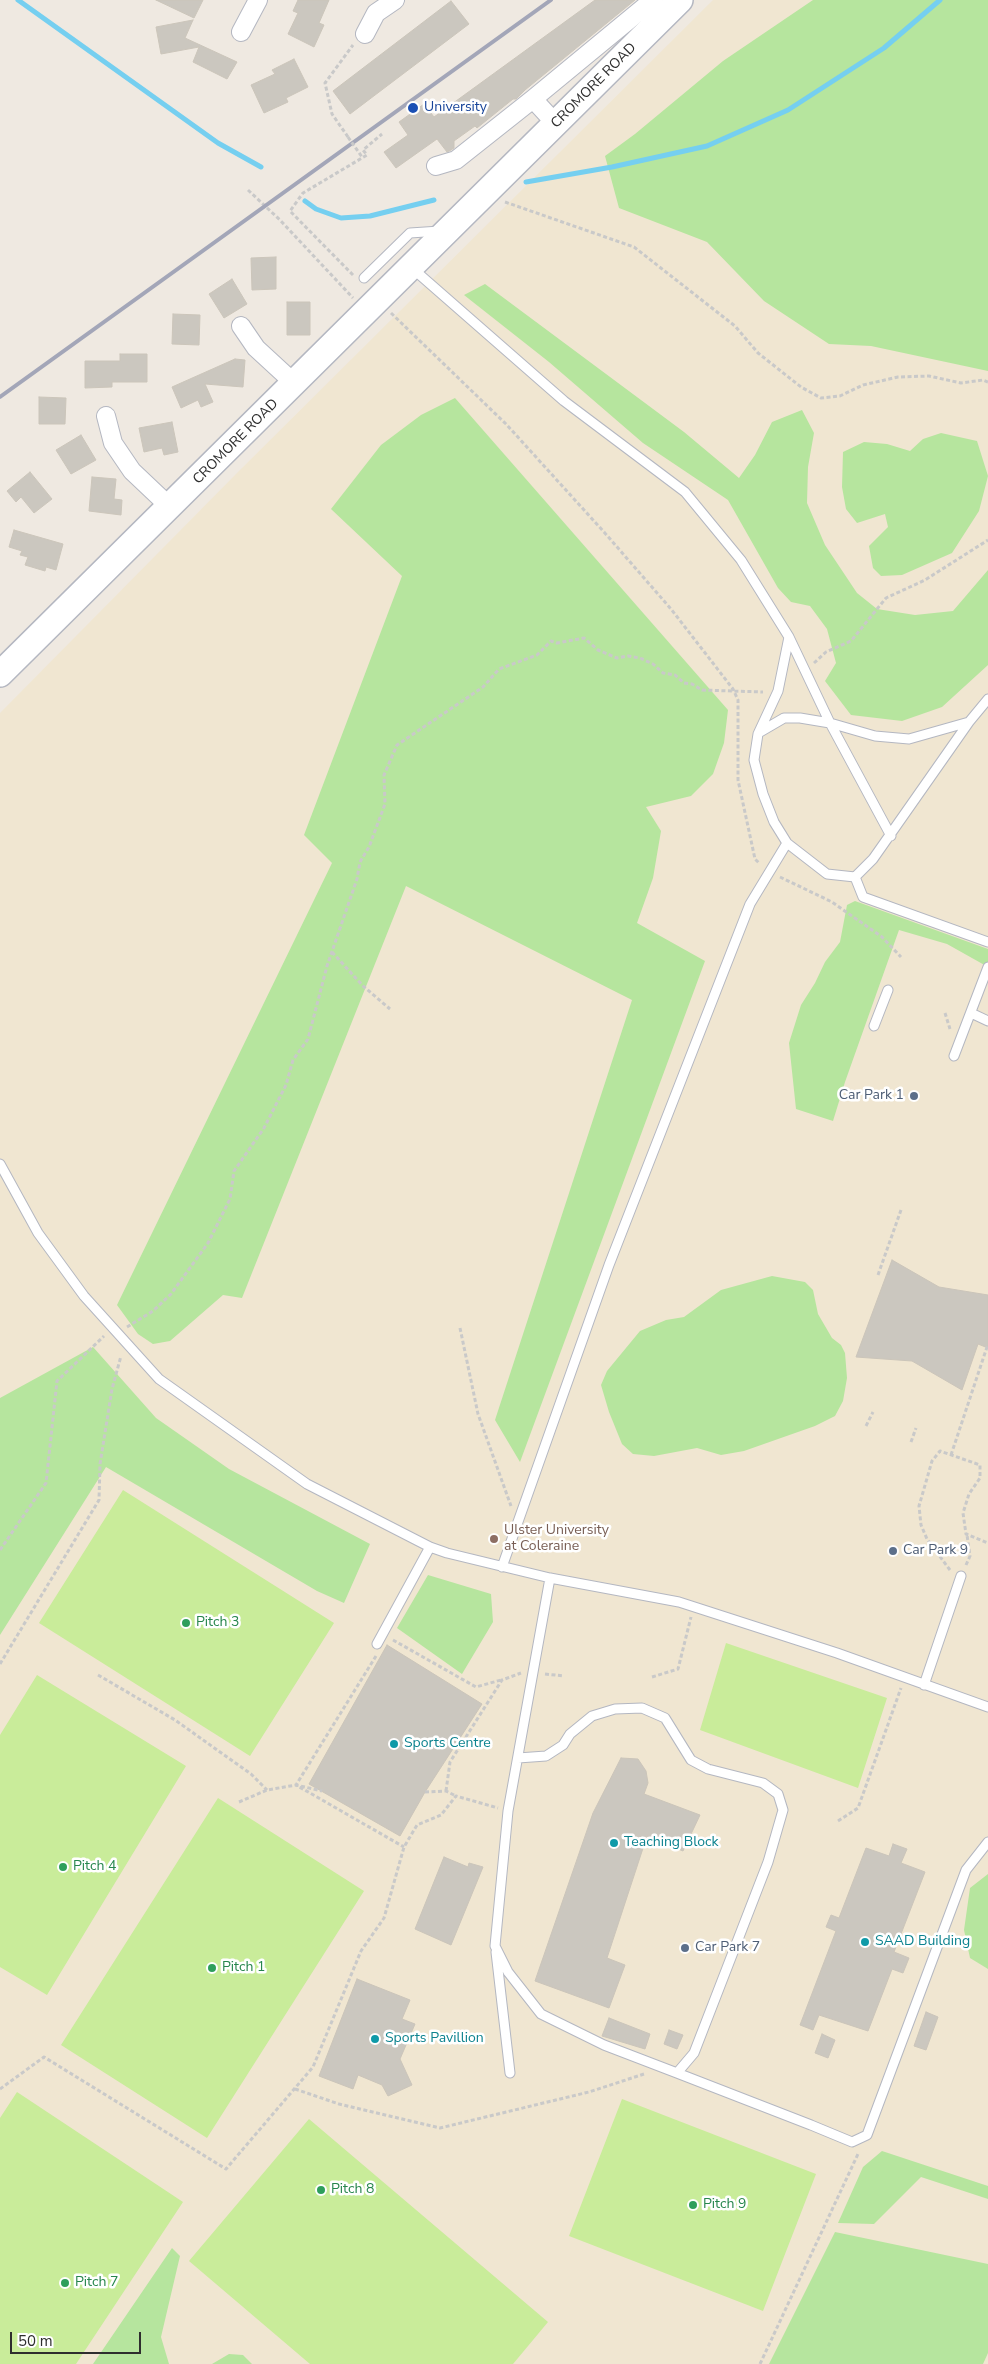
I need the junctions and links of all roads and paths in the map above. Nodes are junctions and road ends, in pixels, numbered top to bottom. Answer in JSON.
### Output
{"nodes":[{"id":1,"x":258,"y":0,"type":"edge"},
{"id":2,"x":395,"y":0,"type":"edge"},
{"id":3,"x":653,"y":0,"type":"edge"},
{"id":4,"x":680,"y":0,"type":"edge"},
{"id":5,"x":241,"y":32,"type":"dead end"},
{"id":6,"x":364,"y":34,"type":"joint"},
{"id":7,"x":533,"y":100,"type":"junction"},
{"id":8,"x":556,"y":124,"type":"junction"},
{"id":9,"x":382,"y":134,"type":"dead end"},
{"id":10,"x":362,"y":157,"type":"junction"},
{"id":11,"x":436,"y":166,"type":"dead end"},
{"id":12,"x":248,"y":190,"type":"dead end"},
{"id":13,"x":476,"y":201,"type":"junction"},
{"id":14,"x":446,"y":230,"type":"junction"},
{"id":15,"x":412,"y":268,"type":"junction"},
{"id":16,"x":354,"y":276,"type":"dead end"},
{"id":17,"x":364,"y":278,"type":"dead end"},
{"id":18,"x":371,"y":305,"type":"junction"},
{"id":19,"x":241,"y":326,"type":"dead end"},
{"id":20,"x":988,"y":382,"type":"edge"},
{"id":21,"x":294,"y":384,"type":"junction"},
{"id":22,"x":106,"y":416,"type":"dead end"},
{"id":23,"x":170,"y":507,"type":"junction"},
{"id":24,"x":988,"y":540,"type":"edge"},
{"id":25,"x":789,"y":637,"type":"junction"},
{"id":26,"x":0,"y":673,"type":"edge"},
{"id":27,"x":809,"y":679,"type":"junction"},
{"id":28,"x":733,"y":690,"type":"junction"},
{"id":29,"x":776,"y":694,"type":"junction"},
{"id":30,"x":988,"y":699,"type":"edge"},
{"id":31,"x":969,"y":722,"type":"junction"},
{"id":32,"x":830,"y":723,"type":"junction"},
{"id":33,"x":758,"y":734,"type":"junction"},
{"id":34,"x":891,"y":836,"type":"junction"},
{"id":35,"x":787,"y":843,"type":"junction"},
{"id":36,"x":769,"y":872,"type":"junction"},
{"id":37,"x":855,"y":877,"type":"junction"},
{"id":38,"x":988,"y":942,"type":"edge"},
{"id":39,"x":332,"y":952,"type":"junction"},
{"id":40,"x":901,"y":957,"type":"dead end"},
{"id":41,"x":988,"y":967,"type":"edge"},
{"id":42,"x":888,"y":990,"type":"dead end"},
{"id":43,"x":390,"y":1009,"type":"dead end"},
{"id":44,"x":971,"y":1013,"type":"junction"},
{"id":45,"x":988,"y":1021,"type":"edge"},
{"id":46,"x":874,"y":1026,"type":"dead end"},
{"id":47,"x":954,"y":1056,"type":"dead end"},
{"id":48,"x":0,"y":1164,"type":"edge"},
{"id":49,"x":901,"y":1210,"type":"dead end"},
{"id":50,"x":878,"y":1275,"type":"dead end"},
{"id":51,"x":130,"y":1327,"type":"junction"},
{"id":52,"x":113,"y":1328,"type":"junction"},
{"id":53,"x":460,"y":1328,"type":"dead end"},
{"id":54,"x":125,"y":1341,"type":"junction"},
{"id":55,"x":988,"y":1344,"type":"edge"},
{"id":56,"x":873,"y":1412,"type":"dead end"},
{"id":57,"x":866,"y":1426,"type":"dead end"},
{"id":58,"x":916,"y":1428,"type":"dead end"},
{"id":59,"x":911,"y":1442,"type":"dead end"},
{"id":60,"x":951,"y":1455,"type":"junction"},
{"id":61,"x":518,"y":1520,"type":"junction"},
{"id":62,"x":966,"y":1534,"type":"junction"},
{"id":63,"x":988,"y":1543,"type":"edge"},
{"id":64,"x":430,"y":1547,"type":"junction"},
{"id":65,"x":0,"y":1550,"type":"edge"},
{"id":66,"x":502,"y":1567,"type":"junction"},
{"id":67,"x":962,"y":1576,"type":"joint"},
{"id":68,"x":948,"y":1577,"type":"dead end"},
{"id":69,"x":550,"y":1578,"type":"junction"},
{"id":70,"x":693,"y":1607,"type":"junction"},
{"id":71,"x":377,"y":1649,"type":"junction"},
{"id":72,"x":0,"y":1664,"type":"edge"},
{"id":73,"x":533,"y":1672,"type":"junction"},
{"id":74,"x":98,"y":1675,"type":"dead end"},
{"id":75,"x":564,"y":1676,"type":"dead end"},
{"id":76,"x":652,"y":1678,"type":"dead end"},
{"id":77,"x":502,"y":1680,"type":"junction"},
{"id":78,"x":893,"y":1685,"type":"dead end"},
{"id":79,"x":924,"y":1685,"type":"junction"},
{"id":80,"x":988,"y":1707,"type":"edge"},
{"id":81,"x":518,"y":1758,"type":"junction"},
{"id":82,"x":296,"y":1785,"type":"junction"},
{"id":83,"x":267,"y":1790,"type":"junction"},
{"id":84,"x":322,"y":1791,"type":"dead end"},
{"id":85,"x":446,"y":1791,"type":"junction"},
{"id":86,"x":425,"y":1792,"type":"dead end"},
{"id":87,"x":456,"y":1796,"type":"junction"},
{"id":88,"x":239,"y":1802,"type":"dead end"},
{"id":89,"x":508,"y":1811,"type":"junction"},
{"id":90,"x":838,"y":1821,"type":"dead end"},
{"id":91,"x":988,"y":1842,"type":"edge"},
{"id":92,"x":404,"y":1847,"type":"junction"},
{"id":93,"x":495,"y":1946,"type":"junction"},
{"id":94,"x":664,"y":2068,"type":"junction"},
{"id":95,"x":510,"y":2073,"type":"dead end"},
{"id":96,"x":677,"y":2074,"type":"junction"},
{"id":97,"x":0,"y":2089,"type":"edge"},
{"id":98,"x":295,"y":2089,"type":"junction"},
{"id":99,"x":867,"y":2136,"type":"junction"},
{"id":100,"x":760,"y":2364,"type":"edge"}],
"edges":[{"from":1,"to":5,"type":"street"},
{"from":2,"to":6,"type":"street"},
{"from":3,"to":7,"type":"street"},
{"from":4,"to":8,"type":"main road","name":"CROMORE ROAD"},
{"from":6,"to":10,"type":"path","bridge":true},
{"from":7,"to":8,"type":"street"},
{"from":7,"to":11,"type":"street"},
{"from":8,"to":13,"type":"main road","name":"CROMORE ROAD"},
{"from":9,"to":10,"type":"path"},
{"from":10,"to":16,"type":"path"},
{"from":12,"to":18,"type":"path"},
{"from":13,"to":14,"type":"main road","name":"CROMORE ROAD"},
{"from":13,"to":20,"type":"path"},
{"from":14,"to":15,"type":"main road","name":"CROMORE ROAD"},
{"from":14,"to":17,"type":"lane"},
{"from":15,"to":18,"type":"main road","name":"CROMORE ROAD"},
{"from":15,"to":25,"type":"lane"},
{"from":18,"to":21,"type":"main road","name":"CROMORE ROAD"},
{"from":18,"to":28,"type":"path"},
{"from":19,"to":21,"type":"street"},
{"from":21,"to":23,"type":"main road","name":"CROMORE ROAD"},
{"from":22,"to":23,"type":"street"},
{"from":23,"to":26,"type":"main road","name":"CROMORE ROAD"},
{"from":24,"to":27,"type":"path"},
{"from":25,"to":27,"type":"lane"},
{"from":25,"to":29,"type":"lane"},
{"from":27,"to":32,"type":"lane"},
{"from":28,"to":29,"type":"path"},
{"from":28,"to":36,"type":"path"},
{"from":28,"to":39,"type":"path"},
{"from":29,"to":33,"type":"lane"},
{"from":30,"to":31,"type":"lane"},
{"from":31,"to":32,"type":"lane"},
{"from":31,"to":34,"type":"lane"},
{"from":32,"to":33,"type":"lane"},
{"from":32,"to":34,"type":"lane"},
{"from":33,"to":35,"type":"lane"},
{"from":34,"to":37,"type":"lane"},
{"from":35,"to":36,"type":"lane"},
{"from":35,"to":37,"type":"lane"},
{"from":36,"to":40,"type":"path"},
{"from":36,"to":61,"type":"lane"},
{"from":37,"to":38,"type":"lane"},
{"from":39,"to":43,"type":"path"},
{"from":39,"to":51,"type":"path"},
{"from":41,"to":44,"type":"lane"},
{"from":42,"to":46,"type":"lane"},
{"from":44,"to":45,"type":"lane"},
{"from":44,"to":47,"type":"lane"},
{"from":48,"to":52,"type":"lane"},
{"from":49,"to":50,"type":"path"},
{"from":51,"to":52,"type":"path"},
{"from":51,"to":54,"type":"path"},
{"from":52,"to":54,"type":"lane"},
{"from":52,"to":65,"type":"path"},
{"from":53,"to":61,"type":"path"},
{"from":54,"to":64,"type":"lane"},
{"from":54,"to":72,"type":"path"},
{"from":55,"to":60,"type":"path"},
{"from":56,"to":57,"type":"path"},
{"from":58,"to":59,"type":"path"},
{"from":60,"to":62,"type":"path"},
{"from":60,"to":68,"type":"path"},
{"from":61,"to":66,"type":"lane"},
{"from":62,"to":63,"type":"path"},
{"from":62,"to":67,"type":"path"},
{"from":64,"to":66,"type":"lane"},
{"from":64,"to":71,"type":"lane"},
{"from":66,"to":69,"type":"lane"},
{"from":67,"to":79,"type":"lane"},
{"from":69,"to":70,"type":"lane"},
{"from":69,"to":73,"type":"lane"},
{"from":70,"to":76,"type":"path"},
{"from":70,"to":79,"type":"lane"},
{"from":71,"to":77,"type":"path"},
{"from":71,"to":82,"type":"path"},
{"from":73,"to":75,"type":"path"},
{"from":73,"to":77,"type":"path"},
{"from":73,"to":81,"type":"lane"},
{"from":74,"to":83,"type":"path"},
{"from":77,"to":85,"type":"path"},
{"from":78,"to":90,"type":"path"},
{"from":79,"to":80,"type":"lane"},
{"from":81,"to":89,"type":"lane"},
{"from":81,"to":96,"type":"lane"},
{"from":82,"to":83,"type":"path"},
{"from":82,"to":84,"type":"path"},
{"from":82,"to":92,"type":"path"},
{"from":83,"to":88,"type":"path"},
{"from":85,"to":86,"type":"path"},
{"from":85,"to":87,"type":"path"},
{"from":87,"to":89,"type":"path"},
{"from":87,"to":92,"type":"path"},
{"from":89,"to":93,"type":"lane"},
{"from":91,"to":99,"type":"lane"},
{"from":92,"to":98,"type":"path"},
{"from":93,"to":94,"type":"lane"},
{"from":93,"to":95,"type":"lane"},
{"from":94,"to":96,"type":"lane"},
{"from":94,"to":98,"type":"path"},
{"from":96,"to":99,"type":"lane"},
{"from":97,"to":98,"type":"path"},
{"from":99,"to":100,"type":"path"}]}
